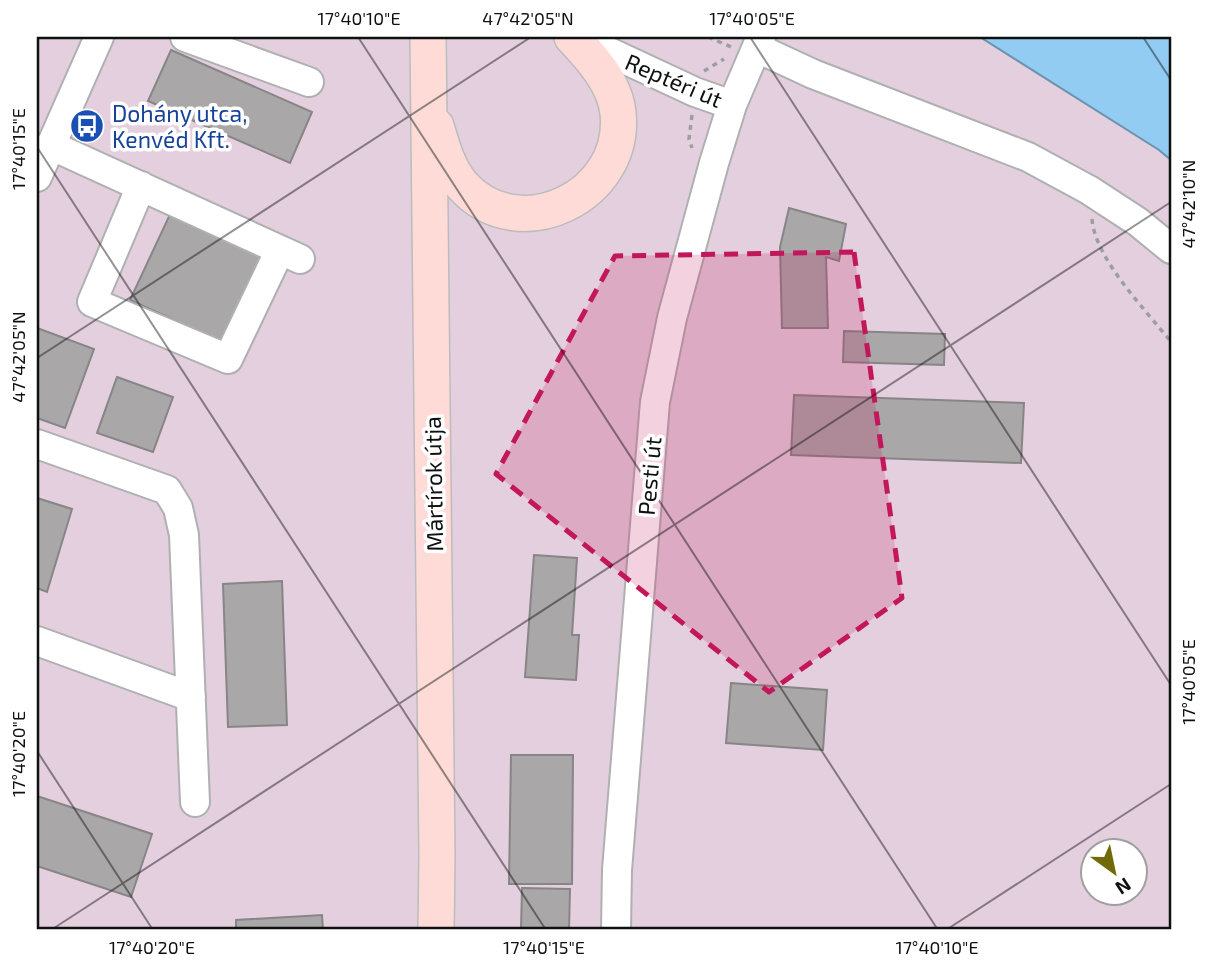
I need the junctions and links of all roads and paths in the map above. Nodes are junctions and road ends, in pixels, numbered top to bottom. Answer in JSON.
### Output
{"nodes":[{"id":1,"x":99,"y":37,"type":"edge"},
{"id":2,"x":185,"y":37,"type":"edge"},
{"id":3,"x":428,"y":37,"type":"edge"},
{"id":4,"x":572,"y":37,"type":"edge"},
{"id":5,"x":577,"y":37,"type":"edge"},
{"id":6,"x":708,"y":37,"type":"edge"},
{"id":7,"x":750,"y":44,"type":"edge"},
{"id":8,"x":309,"y":82,"type":"dead end"},
{"id":9,"x":428,"y":82,"type":"junction"},
{"id":10,"x":732,"y":105,"type":"junction"},
{"id":11,"x":50,"y":145,"type":"junction"},
{"id":12,"x":37,"y":177,"type":"edge"},
{"id":13,"x":142,"y":186,"type":"junction"},
{"id":14,"x":1089,"y":190,"type":"junction"},
{"id":15,"x":1171,"y":249,"type":"edge"},
{"id":16,"x":1171,"y":342,"type":"edge"},
{"id":17,"x":37,"y":444,"type":"edge"},
{"id":18,"x":37,"y":641,"type":"edge"},
{"id":19,"x":191,"y":696,"type":"junction"},
{"id":20,"x":195,"y":802,"type":"dead end"},
{"id":21,"x":436,"y":930,"type":"edge"},
{"id":22,"x":616,"y":930,"type":"edge"}],
"edges":[{"from":1,"to":11,"type":"street"},
{"from":2,"to":8,"type":"street"},
{"from":3,"to":9,"type":"main road","name":"Mártírok útja"},
{"from":4,"to":9,"type":"main road"},
{"from":5,"to":10,"type":"street","name":"Reptéri út"},
{"from":6,"to":7,"type":"path"},
{"from":7,"to":10,"type":"street","name":"Pesti út"},
{"from":7,"to":14,"type":"street"},
{"from":9,"to":21,"type":"main road","name":"Mártírok útja"},
{"from":10,"to":22,"type":"street","name":"Pesti út"},
{"from":11,"to":12,"type":"street"},
{"from":11,"to":13,"type":"street"},
{"from":13,"to":13,"type":"street"},
{"from":14,"to":15,"type":"street"},
{"from":14,"to":16,"type":"path"},
{"from":17,"to":19,"type":"street"},
{"from":18,"to":19,"type":"street"},
{"from":19,"to":20,"type":"street"}]}
